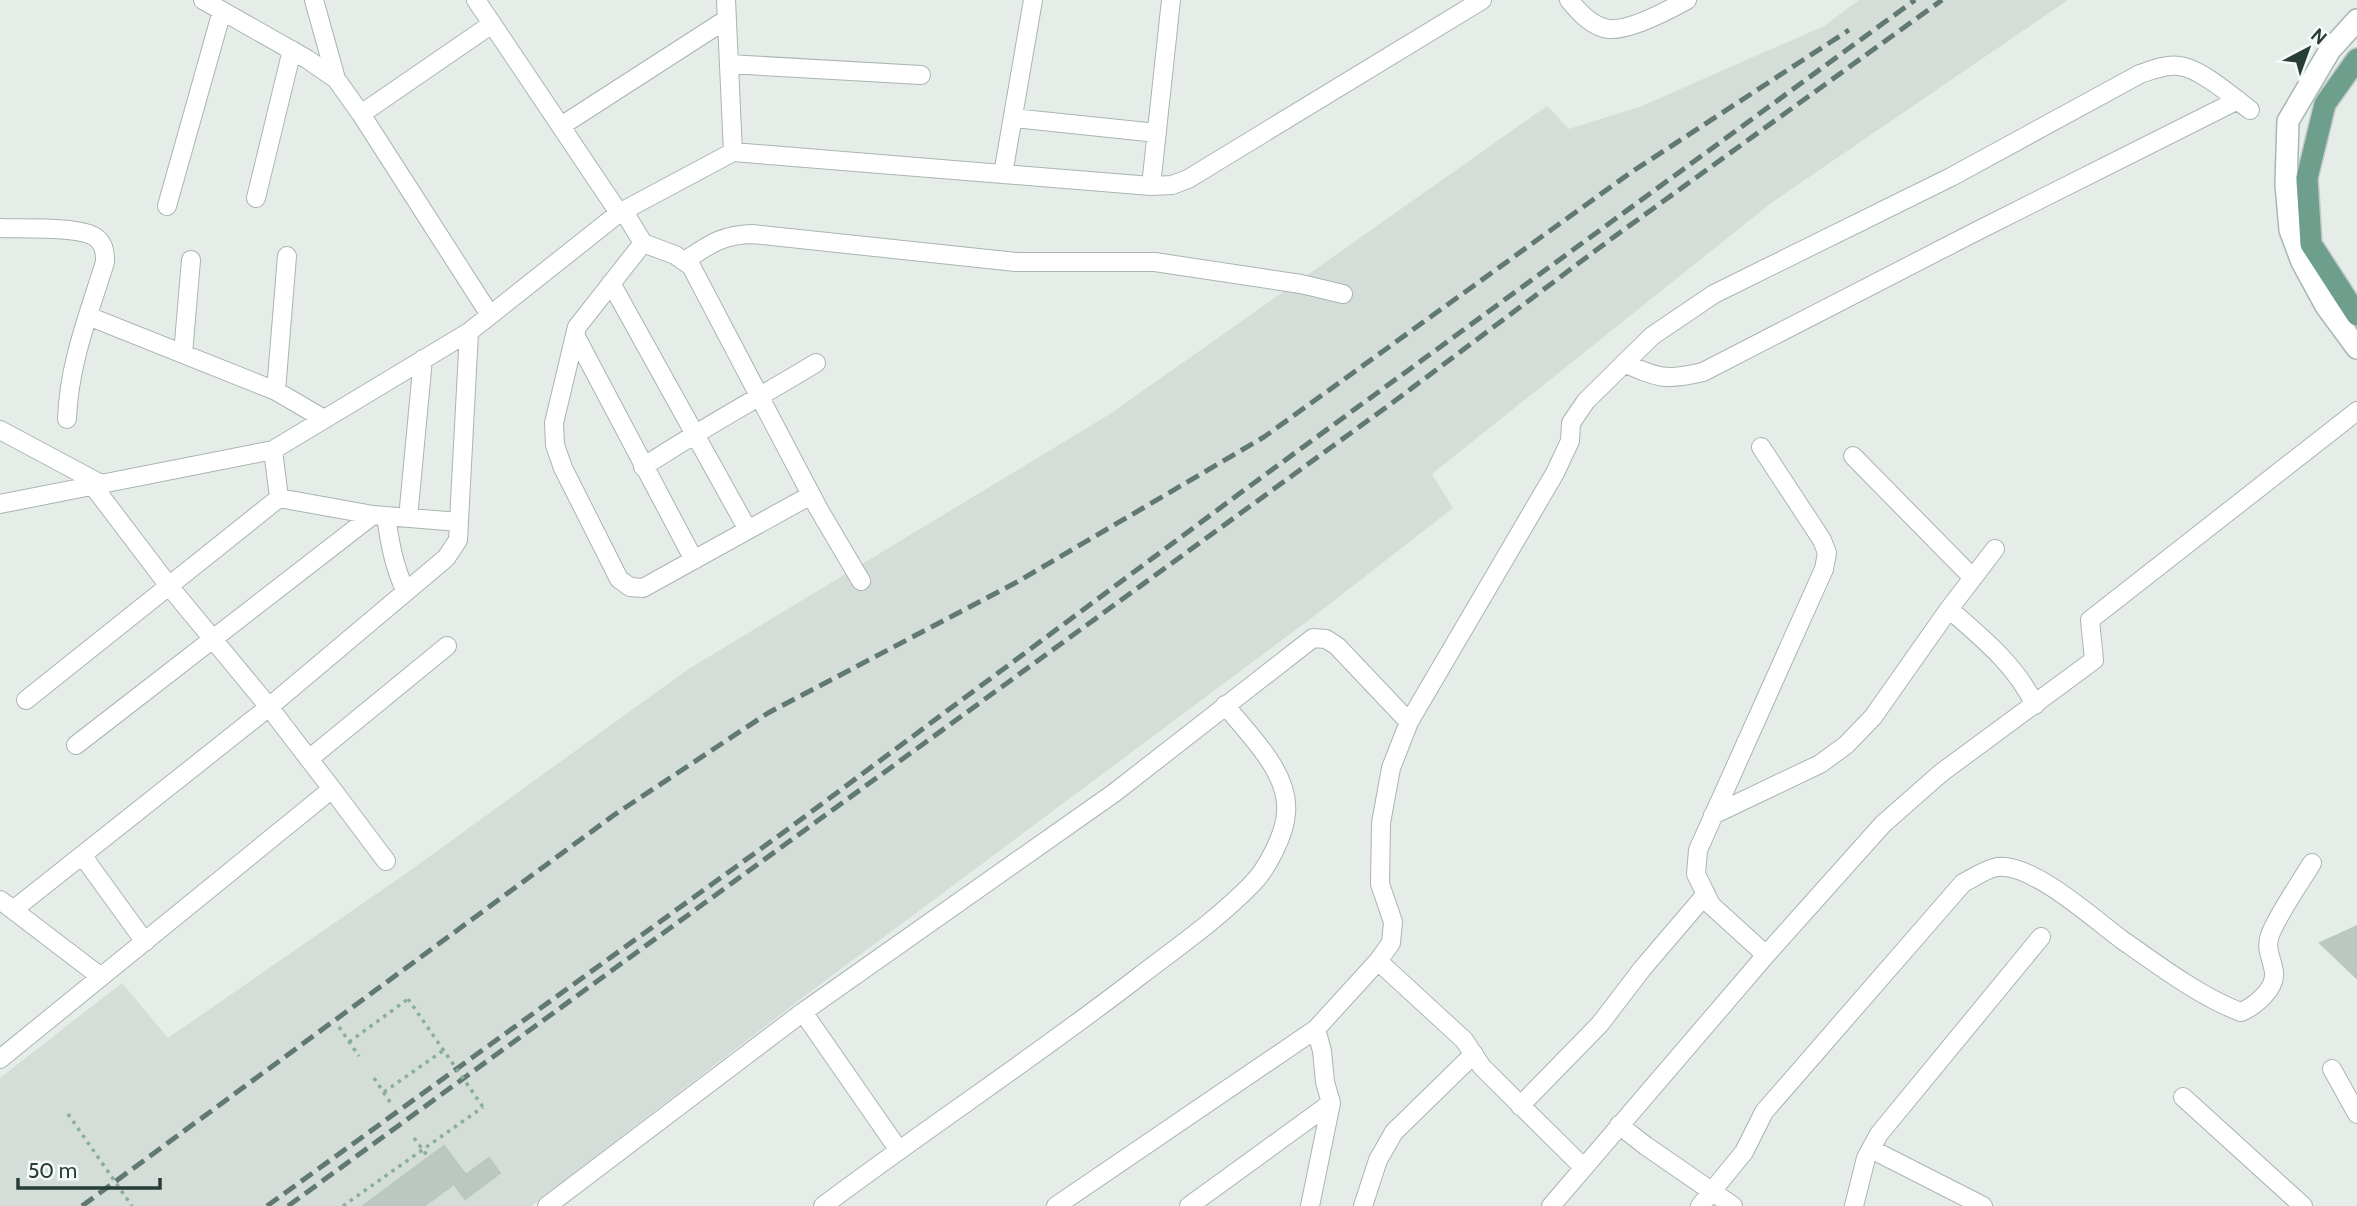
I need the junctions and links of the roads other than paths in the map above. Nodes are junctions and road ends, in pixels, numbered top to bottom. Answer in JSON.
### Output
{"nodes":[{"id":1,"x":203,"y":0,"type":"edge"},
{"id":2,"x":476,"y":0,"type":"edge"},
{"id":3,"x":726,"y":0,"type":"edge"},
{"id":4,"x":1033,"y":0,"type":"edge"},
{"id":5,"x":1171,"y":0,"type":"edge"},
{"id":6,"x":1482,"y":0,"type":"edge"},
{"id":7,"x":1569,"y":0,"type":"edge"},
{"id":8,"x":1686,"y":0,"type":"edge"},
{"id":9,"x":316,"y":1,"type":"edge"},
{"id":10,"x":222,"y":11,"type":"junction"},
{"id":11,"x":727,"y":19,"type":"junction"},
{"id":12,"x":2357,"y":20,"type":"edge"},
{"id":13,"x":492,"y":24,"type":"junction"},
{"id":14,"x":292,"y":50,"type":"junction"},
{"id":15,"x":2357,"y":59,"type":"edge"},
{"id":16,"x":729,"y":64,"type":"junction"},
{"id":17,"x":921,"y":75,"type":"dead end"},
{"id":18,"x":336,"y":79,"type":"junction"},
{"id":19,"x":361,"y":114,"type":"junction"},
{"id":20,"x":1013,"y":118,"type":"junction"},
{"id":21,"x":561,"y":126,"type":"junction"},
{"id":22,"x":1157,"y":134,"type":"junction"},
{"id":23,"x":733,"y":152,"type":"junction"},
{"id":24,"x":1003,"y":174,"type":"junction"},
{"id":25,"x":1151,"y":186,"type":"junction"},
{"id":26,"x":256,"y":198,"type":"dead end"},
{"id":27,"x":167,"y":206,"type":"dead end"},
{"id":28,"x":621,"y":211,"type":"junction"},
{"id":29,"x":0,"y":228,"type":"edge"},
{"id":30,"x":643,"y":243,"type":"junction"},
{"id":31,"x":287,"y":256,"type":"dead end"},
{"id":32,"x":191,"y":260,"type":"dead end"},
{"id":33,"x":686,"y":260,"type":"junction"},
{"id":34,"x":611,"y":283,"type":"junction"},
{"id":35,"x":1343,"y":294,"type":"dead end"},
{"id":36,"x":490,"y":315,"type":"junction"},
{"id":37,"x":2357,"y":315,"type":"edge"},
{"id":38,"x":88,"y":316,"type":"junction"},
{"id":39,"x":469,"y":332,"type":"junction"},
{"id":40,"x":575,"y":335,"type":"junction"},
{"id":41,"x":2357,"y":348,"type":"edge"},
{"id":42,"x":183,"y":354,"type":"junction"},
{"id":43,"x":423,"y":359,"type":"junction"},
{"id":44,"x":816,"y":363,"type":"dead end"},
{"id":45,"x":1624,"y":363,"type":"junction"},
{"id":46,"x":275,"y":391,"type":"junction"},
{"id":47,"x":760,"y":397,"type":"junction"},
{"id":48,"x":2357,"y":411,"type":"edge"},
{"id":49,"x":68,"y":419,"type":"dead end"},
{"id":50,"x":324,"y":419,"type":"junction"},
{"id":51,"x":0,"y":430,"type":"edge"},
{"id":52,"x":694,"y":433,"type":"junction"},
{"id":53,"x":1761,"y":447,"type":"dead end"},
{"id":54,"x":273,"y":450,"type":"junction"},
{"id":55,"x":1853,"y":456,"type":"dead end"},
{"id":56,"x":643,"y":467,"type":"junction"},
{"id":57,"x":97,"y":485,"type":"junction"},
{"id":58,"x":811,"y":495,"type":"junction"},
{"id":59,"x":279,"y":498,"type":"junction"},
{"id":60,"x":0,"y":504,"type":"edge"},
{"id":61,"x":380,"y":516,"type":"junction"},
{"id":62,"x":408,"y":518,"type":"junction"},
{"id":63,"x":459,"y":522,"type":"junction"},
{"id":64,"x":748,"y":530,"type":"junction"},
{"id":65,"x":1995,"y":549,"type":"dead end"},
{"id":66,"x":694,"y":560,"type":"junction"},
{"id":67,"x":1973,"y":579,"type":"junction"},
{"id":68,"x":861,"y":581,"type":"dead end"},
{"id":69,"x":169,"y":586,"type":"junction"},
{"id":70,"x":407,"y":592,"type":"junction"},
{"id":71,"x":1949,"y":609,"type":"junction"},
{"id":72,"x":213,"y":639,"type":"junction"},
{"id":73,"x":447,"y":646,"type":"dead end"},
{"id":74,"x":26,"y":700,"type":"dead end"},
{"id":75,"x":1225,"y":705,"type":"junction"},
{"id":76,"x":2035,"y":705,"type":"junction"},
{"id":77,"x":269,"y":707,"type":"junction"},
{"id":78,"x":1409,"y":722,"type":"junction"},
{"id":79,"x":76,"y":744,"type":"dead end"},
{"id":80,"x":309,"y":759,"type":"junction"},
{"id":81,"x":332,"y":789,"type":"junction"},
{"id":82,"x":1713,"y":815,"type":"junction"},
{"id":83,"x":82,"y":855,"type":"junction"},
{"id":84,"x":386,"y":861,"type":"dead end"},
{"id":85,"x":2312,"y":863,"type":"dead end"},
{"id":86,"x":1706,"y":894,"type":"junction"},
{"id":87,"x":6,"y":905,"type":"edge"},
{"id":88,"x":2041,"y":937,"type":"dead end"},
{"id":89,"x":145,"y":942,"type":"junction"},
{"id":90,"x":1766,"y":955,"type":"junction"},
{"id":91,"x":1378,"y":961,"type":"junction"},
{"id":92,"x":102,"y":977,"type":"junction"},
{"id":93,"x":803,"y":1013,"type":"junction"},
{"id":94,"x":1315,"y":1029,"type":"junction"},
{"id":95,"x":1474,"y":1054,"type":"junction"},
{"id":96,"x":0,"y":1059,"type":"edge"},
{"id":97,"x":2332,"y":1069,"type":"dead end"},
{"id":98,"x":2183,"y":1097,"type":"dead end"},
{"id":99,"x":1331,"y":1103,"type":"junction"},
{"id":100,"x":1520,"y":1106,"type":"junction"},
{"id":101,"x":2357,"y":1114,"type":"edge"},
{"id":102,"x":1619,"y":1125,"type":"junction"},
{"id":103,"x":898,"y":1149,"type":"junction"},
{"id":104,"x":1871,"y":1149,"type":"junction"},
{"id":105,"x":1583,"y":1167,"type":"junction"},
{"id":106,"x":1706,"y":1199,"type":"edge"},
{"id":107,"x":547,"y":1206,"type":"edge"},
{"id":108,"x":823,"y":1206,"type":"edge"},
{"id":109,"x":1056,"y":1206,"type":"edge"},
{"id":110,"x":1189,"y":1206,"type":"edge"},
{"id":111,"x":1310,"y":1206,"type":"edge"},
{"id":112,"x":1363,"y":1206,"type":"edge"},
{"id":113,"x":1551,"y":1206,"type":"edge"},
{"id":114,"x":1733,"y":1206,"type":"edge"},
{"id":115,"x":1854,"y":1206,"type":"edge"},
{"id":116,"x":1983,"y":1206,"type":"edge"},
{"id":117,"x":2303,"y":1206,"type":"edge"}],
"edges":[{"from":1,"to":10,"type":"street"},
{"from":2,"to":13,"type":"street"},
{"from":3,"to":11,"type":"street"},
{"from":4,"to":20,"type":"street"},
{"from":5,"to":22,"type":"street"},
{"from":6,"to":25,"type":"street"},
{"from":7,"to":8,"type":"street"},
{"from":9,"to":18,"type":"street"},
{"from":10,"to":14,"type":"street"},
{"from":10,"to":27,"type":"street"},
{"from":11,"to":16,"type":"street"},
{"from":11,"to":21,"type":"street"},
{"from":12,"to":41,"type":"street"},
{"from":13,"to":19,"type":"street"},
{"from":13,"to":21,"type":"street"},
{"from":14,"to":18,"type":"street"},
{"from":14,"to":26,"type":"street"},
{"from":15,"to":37,"type":"main road"},
{"from":16,"to":17,"type":"street"},
{"from":16,"to":23,"type":"street"},
{"from":18,"to":19,"type":"street"},
{"from":19,"to":36,"type":"street"},
{"from":20,"to":22,"type":"street"},
{"from":20,"to":24,"type":"street"},
{"from":21,"to":28,"type":"street"},
{"from":22,"to":25,"type":"street"},
{"from":23,"to":24,"type":"street"},
{"from":23,"to":28,"type":"street"},
{"from":24,"to":25,"type":"street"},
{"from":28,"to":30,"type":"street"},
{"from":28,"to":36,"type":"street"},
{"from":29,"to":38,"type":"street"},
{"from":30,"to":33,"type":"street"},
{"from":30,"to":34,"type":"street"},
{"from":31,"to":46,"type":"street"},
{"from":32,"to":42,"type":"street"},
{"from":33,"to":35,"type":"street"},
{"from":33,"to":47,"type":"street"},
{"from":34,"to":40,"type":"street"},
{"from":34,"to":52,"type":"street"},
{"from":36,"to":39,"type":"street"},
{"from":38,"to":42,"type":"street"},
{"from":38,"to":49,"type":"street"},
{"from":39,"to":43,"type":"street"},
{"from":39,"to":63,"type":"street"},
{"from":40,"to":56,"type":"street"},
{"from":40,"to":66,"type":"street"},
{"from":42,"to":46,"type":"street"},
{"from":43,"to":50,"type":"street"},
{"from":43,"to":62,"type":"street"},
{"from":44,"to":47,"type":"street"},
{"from":45,"to":45,"type":"street"},
{"from":45,"to":78,"type":"street"},
{"from":46,"to":50,"type":"street"},
{"from":47,"to":52,"type":"street"},
{"from":47,"to":58,"type":"street"},
{"from":48,"to":76,"type":"street"},
{"from":50,"to":54,"type":"street"},
{"from":51,"to":57,"type":"street"},
{"from":52,"to":56,"type":"street"},
{"from":52,"to":64,"type":"street"},
{"from":53,"to":82,"type":"street"},
{"from":54,"to":57,"type":"street"},
{"from":54,"to":59,"type":"street"},
{"from":55,"to":67,"type":"street"},
{"from":56,"to":66,"type":"street"},
{"from":57,"to":60,"type":"street"},
{"from":57,"to":69,"type":"street"},
{"from":58,"to":64,"type":"street"},
{"from":58,"to":68,"type":"street"},
{"from":59,"to":61,"type":"street"},
{"from":59,"to":69,"type":"street"},
{"from":61,"to":62,"type":"street"},
{"from":61,"to":70,"type":"street"},
{"from":61,"to":72,"type":"street"},
{"from":62,"to":63,"type":"street"},
{"from":63,"to":70,"type":"street"},
{"from":64,"to":66,"type":"street"},
{"from":65,"to":67,"type":"street"},
{"from":67,"to":71,"type":"street"},
{"from":69,"to":72,"type":"street"},
{"from":69,"to":74,"type":"street"},
{"from":70,"to":77,"type":"street"},
{"from":71,"to":76,"type":"street"},
{"from":71,"to":82,"type":"street"},
{"from":72,"to":77,"type":"street"},
{"from":72,"to":79,"type":"street"},
{"from":73,"to":80,"type":"street"},
{"from":75,"to":78,"type":"street"},
{"from":75,"to":93,"type":"street"},
{"from":75,"to":103,"type":"street"},
{"from":76,"to":90,"type":"street"},
{"from":77,"to":80,"type":"street"},
{"from":77,"to":83,"type":"street"},
{"from":78,"to":91,"type":"street"},
{"from":80,"to":81,"type":"street"},
{"from":81,"to":84,"type":"street"},
{"from":81,"to":89,"type":"street"},
{"from":82,"to":86,"type":"street"},
{"from":83,"to":87,"type":"street"},
{"from":83,"to":89,"type":"street"},
{"from":85,"to":106,"type":"street"},
{"from":86,"to":90,"type":"street"},
{"from":86,"to":100,"type":"street"},
{"from":87,"to":92,"type":"street"},
{"from":88,"to":104,"type":"street"},
{"from":89,"to":92,"type":"street"},
{"from":90,"to":102,"type":"street"},
{"from":91,"to":94,"type":"street"},
{"from":91,"to":95,"type":"street"},
{"from":92,"to":96,"type":"street"},
{"from":93,"to":103,"type":"street"},
{"from":93,"to":107,"type":"street"},
{"from":94,"to":99,"type":"street"},
{"from":94,"to":109,"type":"street"},
{"from":95,"to":100,"type":"street"},
{"from":95,"to":112,"type":"street"},
{"from":97,"to":101,"type":"street"},
{"from":98,"to":117,"type":"street"},
{"from":99,"to":110,"type":"street"},
{"from":99,"to":111,"type":"street"},
{"from":100,"to":105,"type":"street"},
{"from":102,"to":105,"type":"street"},
{"from":102,"to":106,"type":"street"},
{"from":103,"to":108,"type":"street"},
{"from":104,"to":115,"type":"street"},
{"from":104,"to":116,"type":"street"},
{"from":105,"to":113,"type":"street"},
{"from":106,"to":114,"type":"street"}]}
